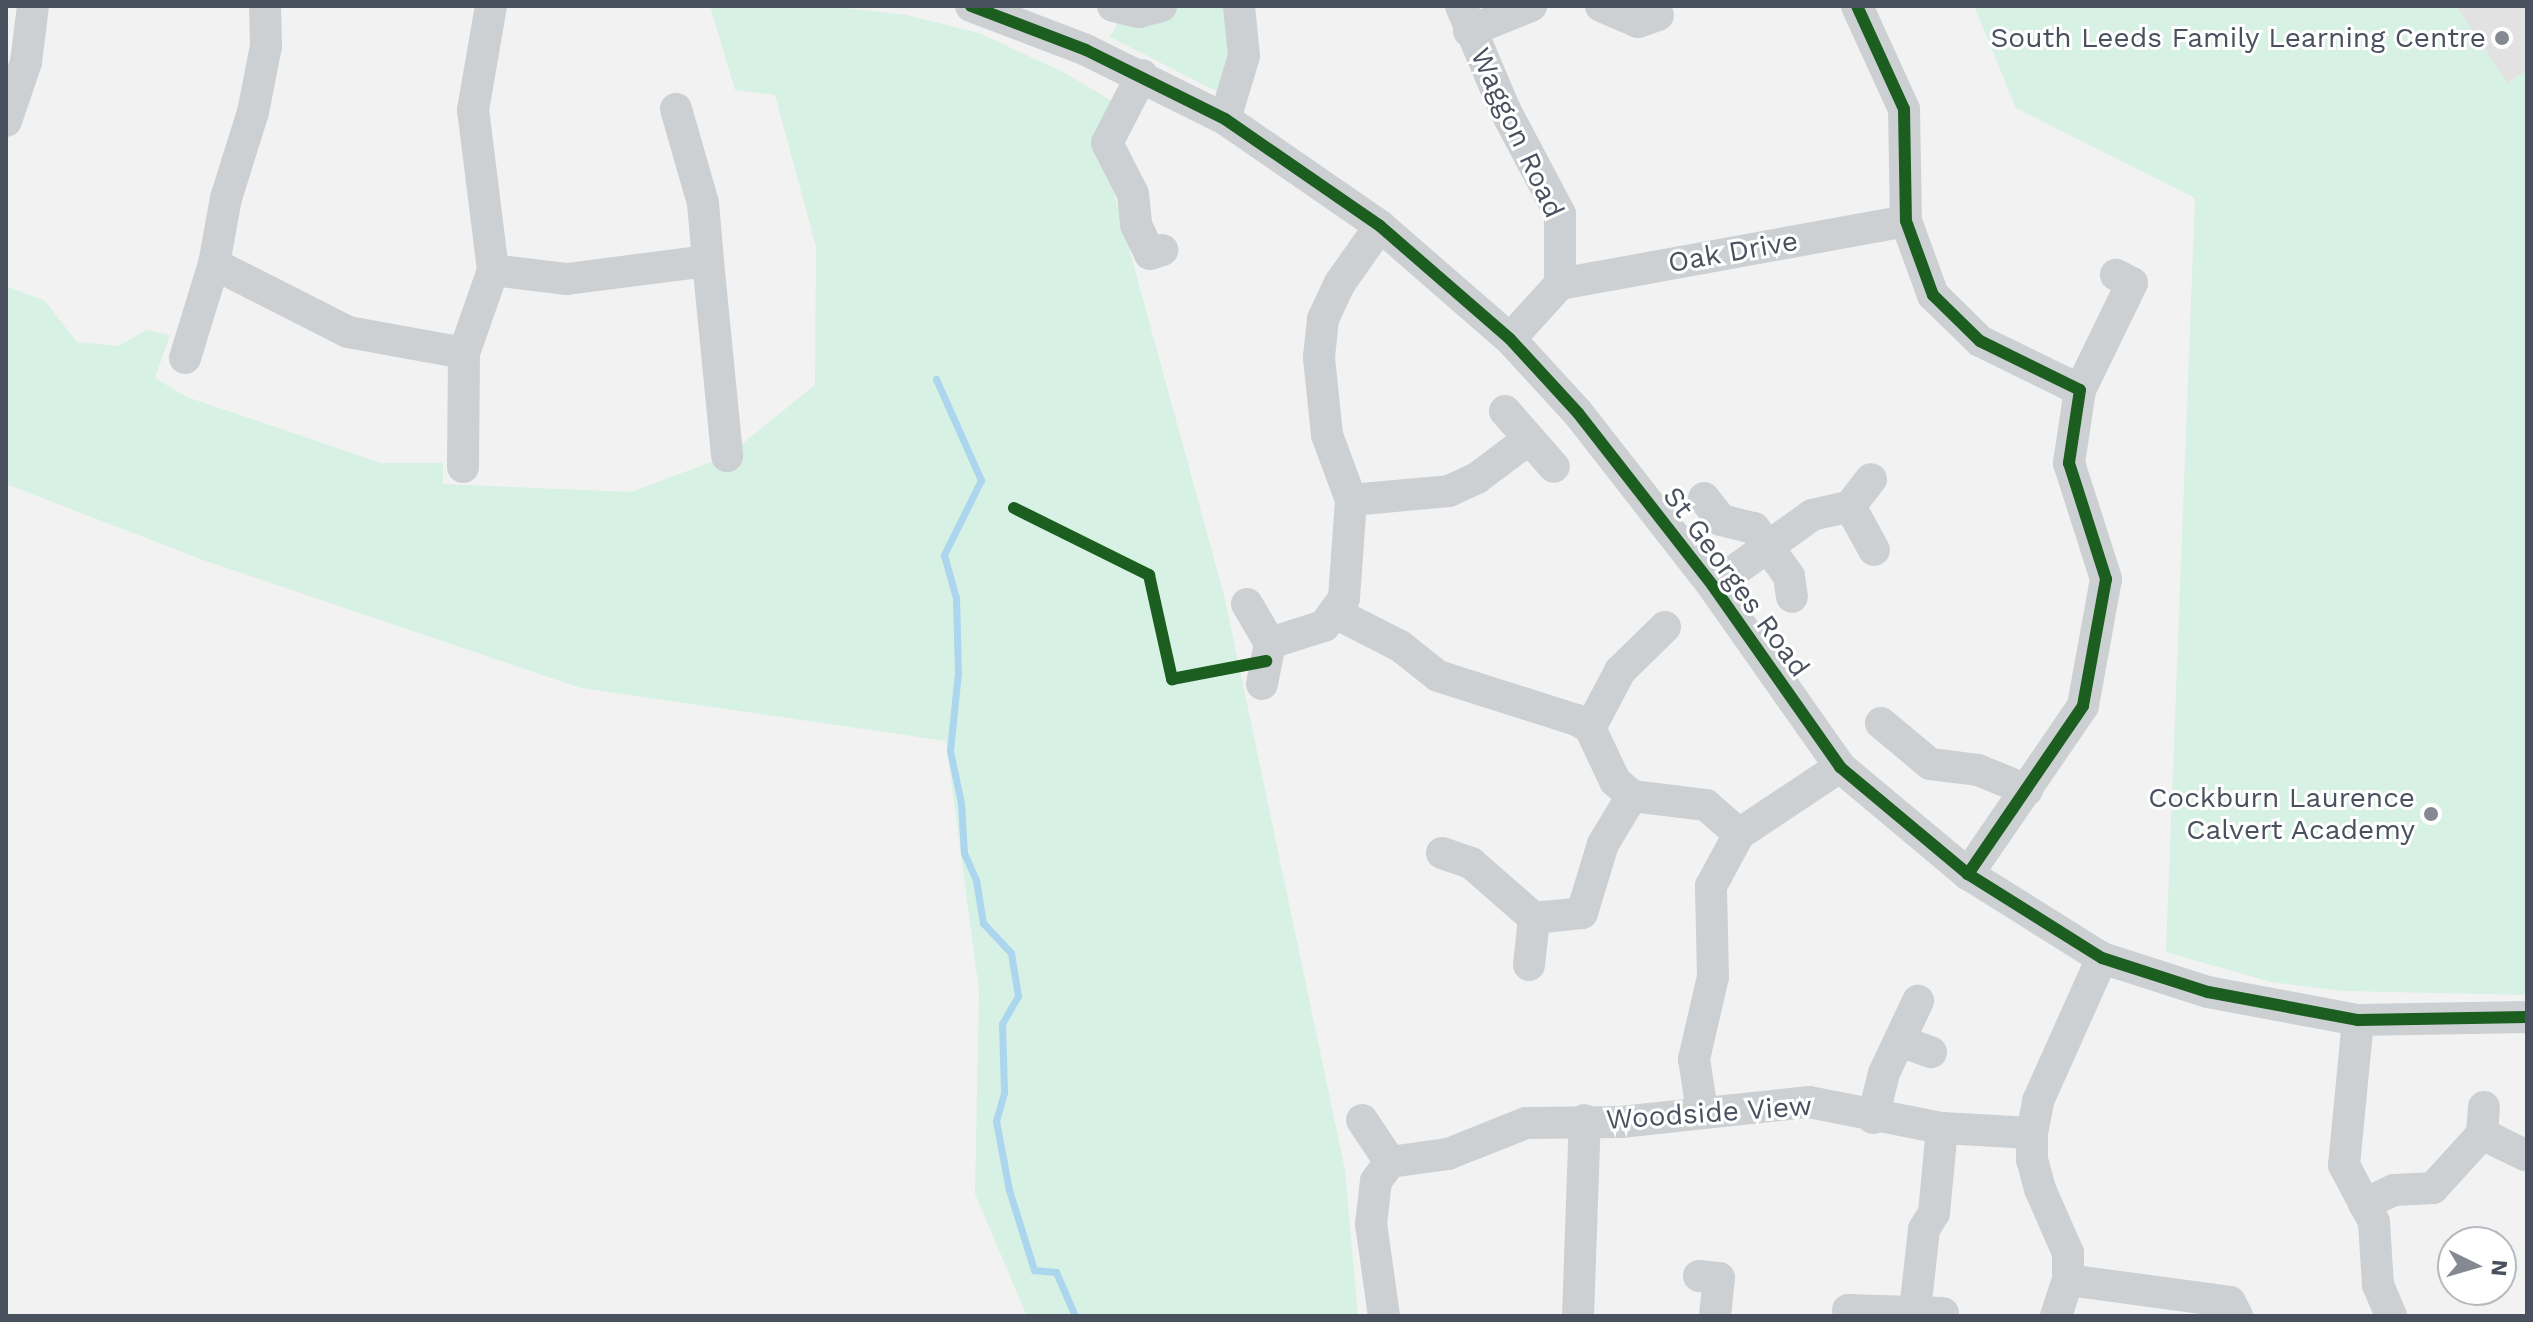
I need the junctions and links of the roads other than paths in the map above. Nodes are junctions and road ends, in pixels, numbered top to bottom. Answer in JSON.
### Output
{"nodes":[{"id":1,"x":33,"y":6,"type":"edge"},
{"id":2,"x":265,"y":6,"type":"edge"},
{"id":3,"x":491,"y":6,"type":"edge"},
{"id":4,"x":971,"y":6,"type":"edge"},
{"id":5,"x":1113,"y":6,"type":"edge"},
{"id":6,"x":1161,"y":6,"type":"edge"},
{"id":7,"x":1239,"y":6,"type":"edge"},
{"id":8,"x":1531,"y":6,"type":"edge"},
{"id":9,"x":1601,"y":6,"type":"edge"},
{"id":10,"x":1857,"y":6,"type":"edge"},
{"id":11,"x":1658,"y":15,"type":"dead end"},
{"id":12,"x":1465,"y":18,"type":"edge"},
{"id":13,"x":1142,"y":75,"type":"junction"},
{"id":14,"x":676,"y":109,"type":"dead end"},
{"id":15,"x":1225,"y":119,"type":"junction"},
{"id":16,"x":6,"y":121,"type":"edge"},
{"id":17,"x":1906,"y":221,"type":"junction"},
{"id":18,"x":1380,"y":226,"type":"junction"},
{"id":19,"x":1154,"y":259,"type":"dead end"},
{"id":20,"x":708,"y":261,"type":"junction"},
{"id":21,"x":214,"y":264,"type":"junction"},
{"id":22,"x":493,"y":270,"type":"junction"},
{"id":23,"x":2116,"y":275,"type":"dead end"},
{"id":24,"x":1560,"y":284,"type":"junction"},
{"id":25,"x":1510,"y":339,"type":"junction"},
{"id":26,"x":464,"y":353,"type":"junction"},
{"id":27,"x":185,"y":358,"type":"dead end"},
{"id":28,"x":2080,"y":390,"type":"junction"},
{"id":29,"x":1505,"y":411,"type":"dead end"},
{"id":30,"x":1529,"y":439,"type":"junction"},
{"id":31,"x":727,"y":456,"type":"dead end"},
{"id":32,"x":463,"y":467,"type":"dead end"},
{"id":33,"x":1554,"y":467,"type":"dead end"},
{"id":34,"x":1871,"y":479,"type":"dead end"},
{"id":35,"x":1704,"y":498,"type":"dead end"},
{"id":36,"x":1351,"y":500,"type":"junction"},
{"id":37,"x":1850,"y":506,"type":"junction"},
{"id":38,"x":1766,"y":547,"type":"junction"},
{"id":39,"x":1874,"y":550,"type":"dead end"},
{"id":40,"x":1713,"y":586,"type":"junction"},
{"id":41,"x":1792,"y":597,"type":"dead end"},
{"id":42,"x":1247,"y":604,"type":"dead end"},
{"id":43,"x":1337,"y":614,"type":"junction"},
{"id":44,"x":1665,"y":627,"type":"dead end"},
{"id":45,"x":1270,"y":643,"type":"junction"},
{"id":46,"x":1262,"y":684,"type":"dead end"},
{"id":47,"x":1881,"y":723,"type":"dead end"},
{"id":48,"x":1590,"y":728,"type":"junction"},
{"id":49,"x":1840,"y":767,"type":"junction"},
{"id":50,"x":2027,"y":790,"type":"junction"},
{"id":51,"x":1632,"y":796,"type":"junction"},
{"id":52,"x":1739,"y":834,"type":"junction"},
{"id":53,"x":1442,"y":853,"type":"dead end"},
{"id":54,"x":1968,"y":874,"type":"junction"},
{"id":55,"x":1534,"y":918,"type":"junction"},
{"id":56,"x":2102,"y":958,"type":"junction"},
{"id":57,"x":1529,"y":965,"type":"dead end"},
{"id":58,"x":1918,"y":1001,"type":"dead end"},
{"id":59,"x":2527,"y":1017,"type":"edge"},
{"id":60,"x":2358,"y":1020,"type":"junction"},
{"id":61,"x":1900,"y":1041,"type":"junction"},
{"id":62,"x":1931,"y":1052,"type":"dead end"},
{"id":63,"x":1702,"y":1111,"type":"junction"},
{"id":64,"x":1873,"y":1118,"type":"junction"},
{"id":65,"x":1362,"y":1120,"type":"dead end"},
{"id":66,"x":1585,"y":1120,"type":"junction"},
{"id":67,"x":1942,"y":1128,"type":"junction"},
{"id":68,"x":2032,"y":1133,"type":"junction"},
{"id":69,"x":2525,"y":1155,"type":"dead end"},
{"id":70,"x":1390,"y":1162,"type":"junction"},
{"id":71,"x":2364,"y":1204,"type":"junction"},
{"id":72,"x":1699,"y":1276,"type":"dead end"},
{"id":73,"x":2068,"y":1280,"type":"junction"},
{"id":74,"x":2168,"y":1306,"type":"edge"},
{"id":75,"x":1848,"y":1310,"type":"dead end"},
{"id":76,"x":1384,"y":1316,"type":"edge"},
{"id":77,"x":1578,"y":1316,"type":"edge"},
{"id":78,"x":1715,"y":1316,"type":"edge"},
{"id":79,"x":2056,"y":1316,"type":"edge"},
{"id":80,"x":2237,"y":1316,"type":"edge"},
{"id":81,"x":2391,"y":1316,"type":"edge"}],
"edges":[{"from":1,"to":16,"type":"street"},
{"from":2,"to":21,"type":"street"},
{"from":3,"to":22,"type":"street"},
{"from":4,"to":13,"type":"street","name":"St Georges Road"},
{"from":5,"to":6,"type":"street"},
{"from":7,"to":15,"type":"street"},
{"from":8,"to":12,"type":"street"},
{"from":9,"to":11,"type":"street"},
{"from":10,"to":17,"type":"street"},
{"from":12,"to":24,"type":"street","name":"Waggon Road"},
{"from":13,"to":15,"type":"street","name":"St Georges Road"},
{"from":13,"to":19,"type":"street"},
{"from":14,"to":20,"type":"street"},
{"from":15,"to":18,"type":"street","name":"St Georges Road"},
{"from":17,"to":24,"type":"street","name":"Oak Drive"},
{"from":17,"to":28,"type":"street"},
{"from":18,"to":25,"type":"street","name":"St Georges Road"},
{"from":18,"to":36,"type":"street"},
{"from":20,"to":22,"type":"street"},
{"from":20,"to":31,"type":"street"},
{"from":21,"to":26,"type":"street"},
{"from":21,"to":27,"type":"street"},
{"from":22,"to":26,"type":"street"},
{"from":23,"to":28,"type":"street"},
{"from":24,"to":25,"type":"street"},
{"from":25,"to":40,"type":"street","name":"St Georges Road"},
{"from":26,"to":32,"type":"street"},
{"from":28,"to":50,"type":"street"},
{"from":29,"to":30,"type":"street"},
{"from":30,"to":33,"type":"street"},
{"from":30,"to":36,"type":"street"},
{"from":34,"to":37,"type":"street"},
{"from":35,"to":38,"type":"street"},
{"from":36,"to":43,"type":"street"},
{"from":37,"to":38,"type":"street"},
{"from":37,"to":39,"type":"street"},
{"from":38,"to":40,"type":"street"},
{"from":38,"to":41,"type":"street"},
{"from":40,"to":49,"type":"street","name":"St Georges Road"},
{"from":42,"to":45,"type":"street"},
{"from":43,"to":45,"type":"street"},
{"from":43,"to":48,"type":"street"},
{"from":44,"to":48,"type":"street"},
{"from":45,"to":46,"type":"street"},
{"from":47,"to":50,"type":"street"},
{"from":48,"to":51,"type":"street"},
{"from":49,"to":52,"type":"street"},
{"from":49,"to":54,"type":"street","name":"St Georges Road"},
{"from":50,"to":54,"type":"street"},
{"from":51,"to":52,"type":"street"},
{"from":51,"to":55,"type":"street"},
{"from":52,"to":63,"type":"street"},
{"from":53,"to":55,"type":"street"},
{"from":54,"to":56,"type":"street","name":"St Georges Road"},
{"from":55,"to":57,"type":"street"},
{"from":56,"to":60,"type":"street","name":"St Georges Road"},
{"from":56,"to":68,"type":"street"},
{"from":58,"to":61,"type":"street"},
{"from":59,"to":60,"type":"street","name":"St Georges Road"},
{"from":60,"to":71,"type":"street"},
{"from":61,"to":62,"type":"street"},
{"from":61,"to":64,"type":"street"},
{"from":63,"to":64,"type":"street","name":"Woodside View"},
{"from":63,"to":66,"type":"street","name":"Woodside View"},
{"from":64,"to":67,"type":"street","name":"Woodside View"},
{"from":65,"to":70,"type":"street"},
{"from":66,"to":70,"type":"street","name":"Woodside View"},
{"from":66,"to":77,"type":"street"},
{"from":67,"to":68,"type":"street","name":"Woodside View"},
{"from":67,"to":75,"type":"street"},
{"from":68,"to":73,"type":"street"},
{"from":69,"to":71,"type":"street"},
{"from":70,"to":76,"type":"street"},
{"from":71,"to":81,"type":"street"},
{"from":72,"to":78,"type":"street"},
{"from":73,"to":74,"type":"street"},
{"from":73,"to":79,"type":"street"},
{"from":74,"to":80,"type":"street"}]}
